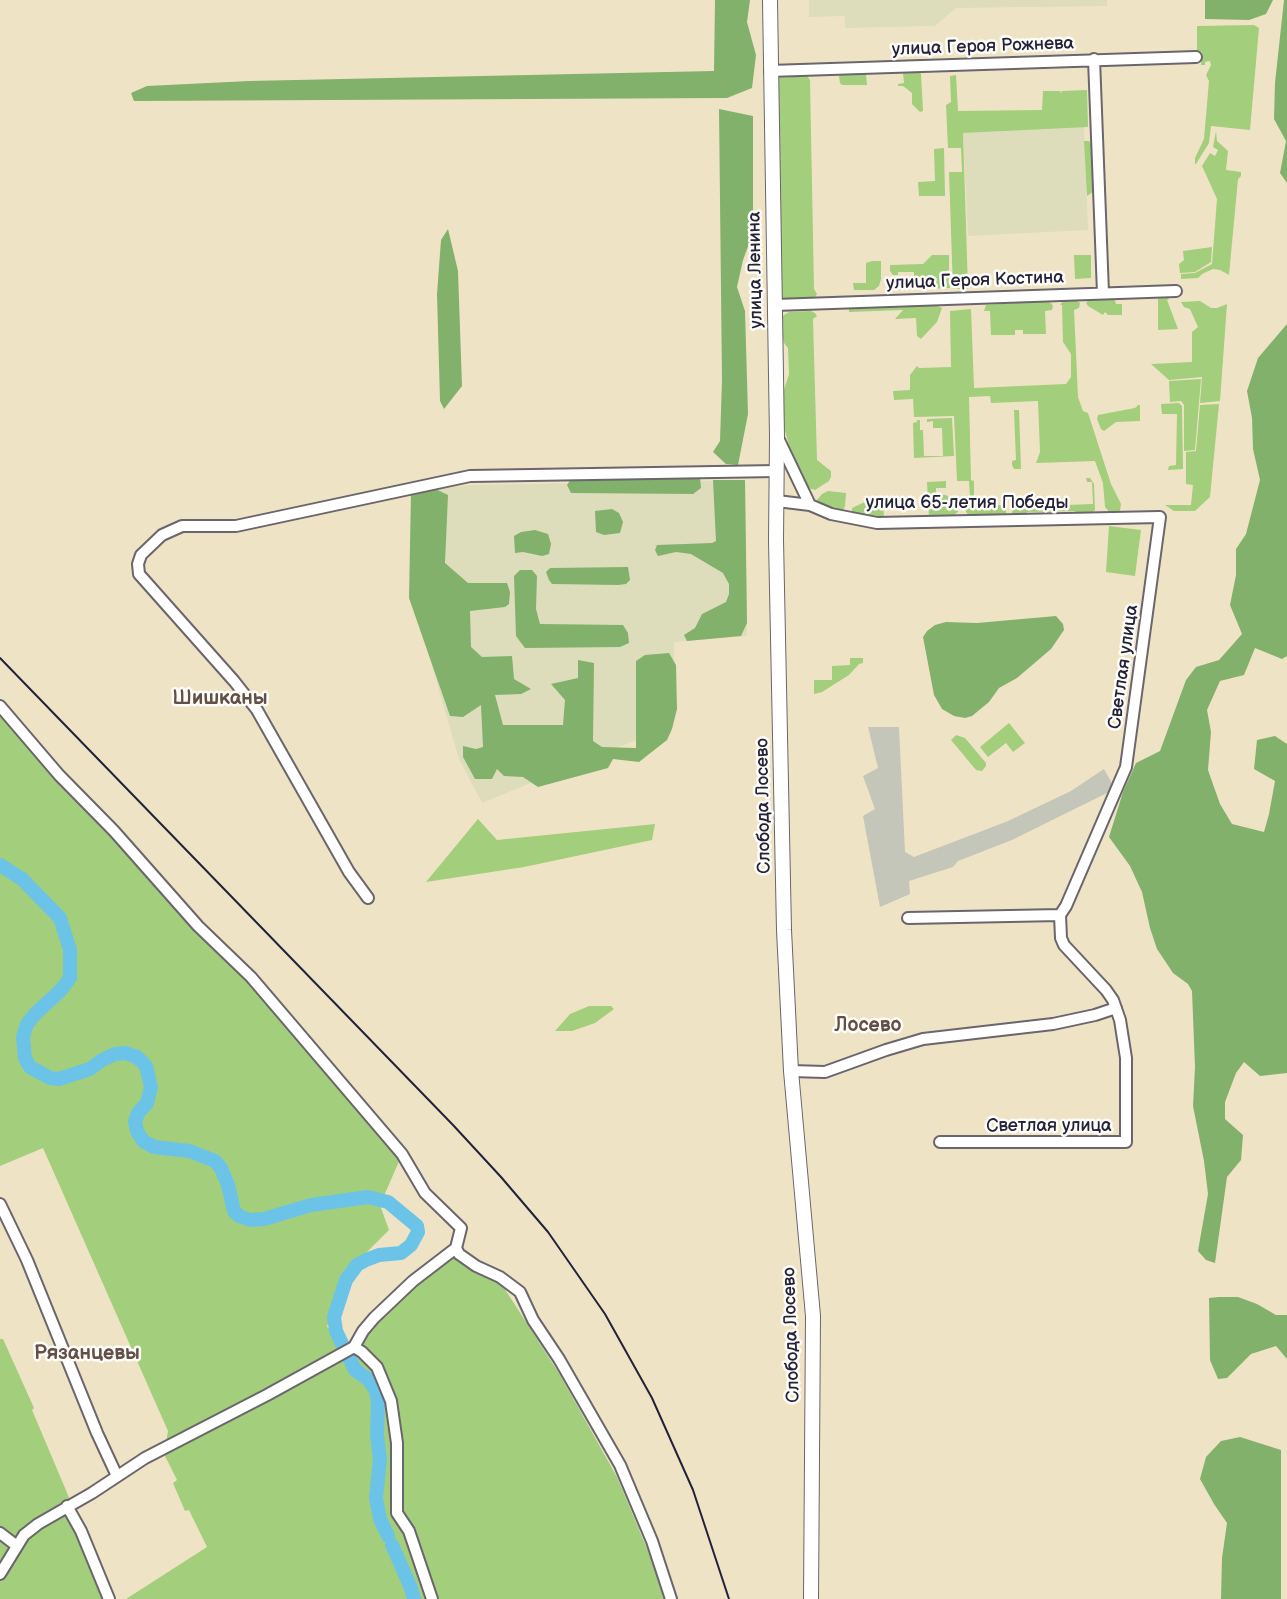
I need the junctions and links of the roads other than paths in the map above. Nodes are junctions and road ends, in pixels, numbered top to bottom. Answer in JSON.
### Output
{"nodes":[{"id":1,"x":770,"y":0,"type":"edge"},
{"id":2,"x":1196,"y":57,"type":"dead end"},
{"id":3,"x":1094,"y":59,"type":"junction"},
{"id":4,"x":770,"y":71,"type":"junction"},
{"id":5,"x":1176,"y":291,"type":"dead end"},
{"id":6,"x":1103,"y":293,"type":"junction"},
{"id":7,"x":775,"y":305,"type":"junction"},
{"id":8,"x":777,"y":437,"type":"junction"},
{"id":9,"x":777,"y":471,"type":"junction"},
{"id":10,"x":777,"y":501,"type":"junction"},
{"id":11,"x":810,"y":505,"type":"junction"},
{"id":12,"x":1160,"y":517,"type":"joint"},
{"id":13,"x":776,"y":540,"type":"joint"},
{"id":14,"x":0,"y":706,"type":"edge"},
{"id":15,"x":368,"y":898,"type":"dead end"},
{"id":16,"x":1060,"y":915,"type":"junction"},
{"id":17,"x":909,"y":918,"type":"dead end"},
{"id":18,"x":1116,"y":1008,"type":"junction"},
{"id":19,"x":791,"y":1071,"type":"junction"},
{"id":20,"x":940,"y":1142,"type":"dead end"},
{"id":21,"x":0,"y":1204,"type":"edge"},
{"id":22,"x":456,"y":1248,"type":"junction"},
{"id":23,"x":346,"y":1352,"type":"junction"},
{"id":24,"x":117,"y":1476,"type":"junction"},
{"id":25,"x":67,"y":1506,"type":"junction"},
{"id":26,"x":0,"y":1533,"type":"edge"},
{"id":27,"x":17,"y":1546,"type":"junction"},
{"id":28,"x":0,"y":1574,"type":"edge"},
{"id":29,"x":109,"y":1599,"type":"edge"},
{"id":30,"x":432,"y":1599,"type":"edge"},
{"id":31,"x":670,"y":1599,"type":"edge"},
{"id":32,"x":811,"y":1599,"type":"edge"}],
"edges":[{"from":1,"to":4,"type":"main road","name":"улица Ленина"},
{"from":2,"to":3,"type":"street","name":"улица Героя Рожнева"},
{"from":3,"to":4,"type":"street","name":"улица Героя Рожнева"},
{"from":3,"to":6,"type":"street"},
{"from":4,"to":7,"type":"main road","name":"улица Ленина"},
{"from":5,"to":6,"type":"street","name":"улица Героя Костина"},
{"from":6,"to":7,"type":"street","name":"улица Героя Костина"},
{"from":7,"to":8,"type":"main road","name":"улица Ленина"},
{"from":8,"to":9,"type":"main road","name":"улица Ленина"},
{"from":8,"to":11,"type":"street"},
{"from":9,"to":10,"type":"main road","name":"улица Ленина"},
{"from":9,"to":15,"type":"street"},
{"from":10,"to":11,"type":"street","name":"улица 65-летия Победы"},
{"from":10,"to":13,"type":"main road","name":"улица Ленина"},
{"from":11,"to":12,"type":"street","name":"улица 65-летия Победы"},
{"from":12,"to":16,"type":"street","name":"Светлая улица"},
{"from":13,"to":19,"type":"main road","name":"Слобода Лосево"},
{"from":14,"to":22,"type":"street"},
{"from":16,"to":17,"type":"street"},
{"from":16,"to":18,"type":"street","name":"Светлая улица"},
{"from":18,"to":19,"type":"street"},
{"from":18,"to":20,"type":"street","name":"Светлая улица"},
{"from":19,"to":32,"type":"main road","name":"Слобода Лосево"},
{"from":21,"to":24,"type":"street"},
{"from":22,"to":23,"type":"street"},
{"from":22,"to":31,"type":"street"},
{"from":23,"to":24,"type":"street"},
{"from":23,"to":30,"type":"street"},
{"from":24,"to":25,"type":"street"},
{"from":25,"to":27,"type":"street"},
{"from":25,"to":29,"type":"street"},
{"from":26,"to":27,"type":"street"},
{"from":27,"to":28,"type":"street"}]}
